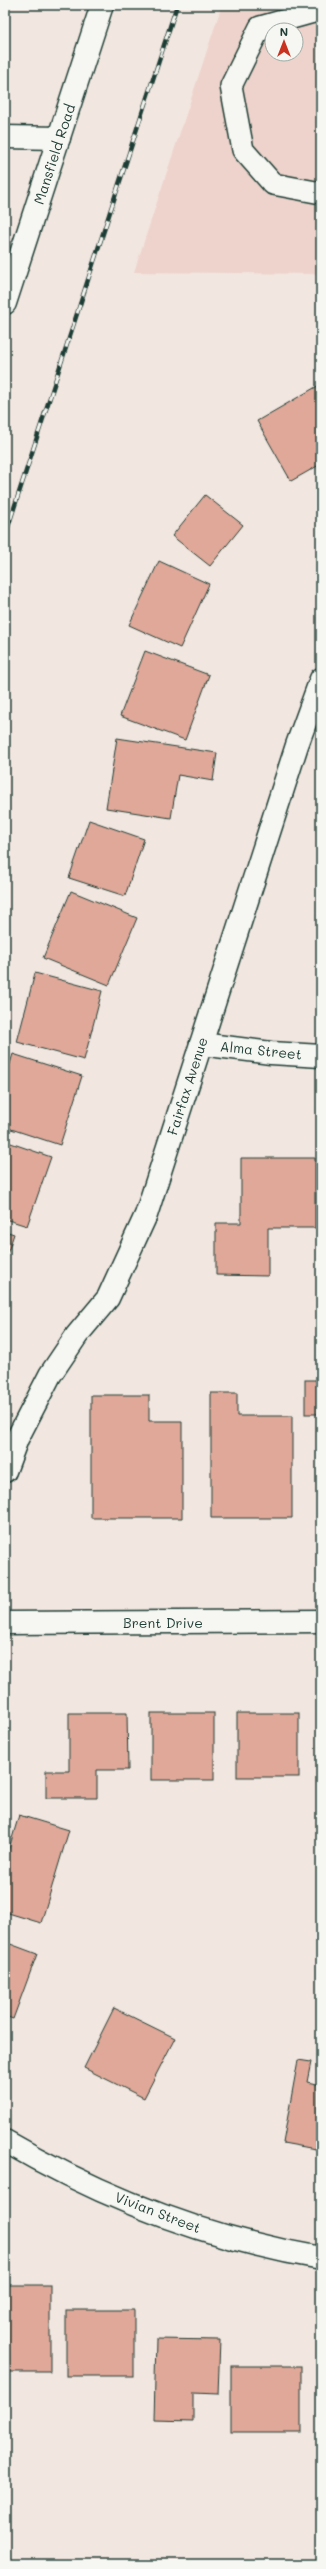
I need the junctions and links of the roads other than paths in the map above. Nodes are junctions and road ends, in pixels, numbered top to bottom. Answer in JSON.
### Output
{"nodes":[{"id":1,"x":102,"y":5,"type":"edge"},
{"id":2,"x":321,"y":10,"type":"edge"},
{"id":3,"x":5,"y":137,"type":"edge"},
{"id":4,"x":59,"y":138,"type":"junction"},
{"id":5,"x":321,"y":194,"type":"edge"},
{"id":6,"x":5,"y":303,"type":"edge"},
{"id":7,"x":321,"y":679,"type":"edge"},
{"id":8,"x":201,"y":1044,"type":"junction"},
{"id":9,"x":321,"y":1056,"type":"edge"},
{"id":10,"x":5,"y":1471,"type":"edge"},
{"id":11,"x":321,"y":1621,"type":"edge"},
{"id":12,"x":5,"y":1623,"type":"edge"},
{"id":13,"x":5,"y":2140,"type":"edge"},
{"id":14,"x":321,"y":2258,"type":"edge"}],
"edges":[{"from":1,"to":4,"type":"street","name":"Mansfield Road"},
{"from":2,"to":5,"type":"lane"},
{"from":3,"to":4,"type":"street"},
{"from":4,"to":6,"type":"street","name":"Mansfield Road"},
{"from":7,"to":8,"type":"street","name":"Fairfax Avenue"},
{"from":8,"to":9,"type":"street","name":"Alma Street"},
{"from":8,"to":10,"type":"street","name":"Fairfax Avenue"},
{"from":11,"to":12,"type":"street","name":"Brent Drive"},
{"from":13,"to":14,"type":"street","name":"Vivian Street"}]}
